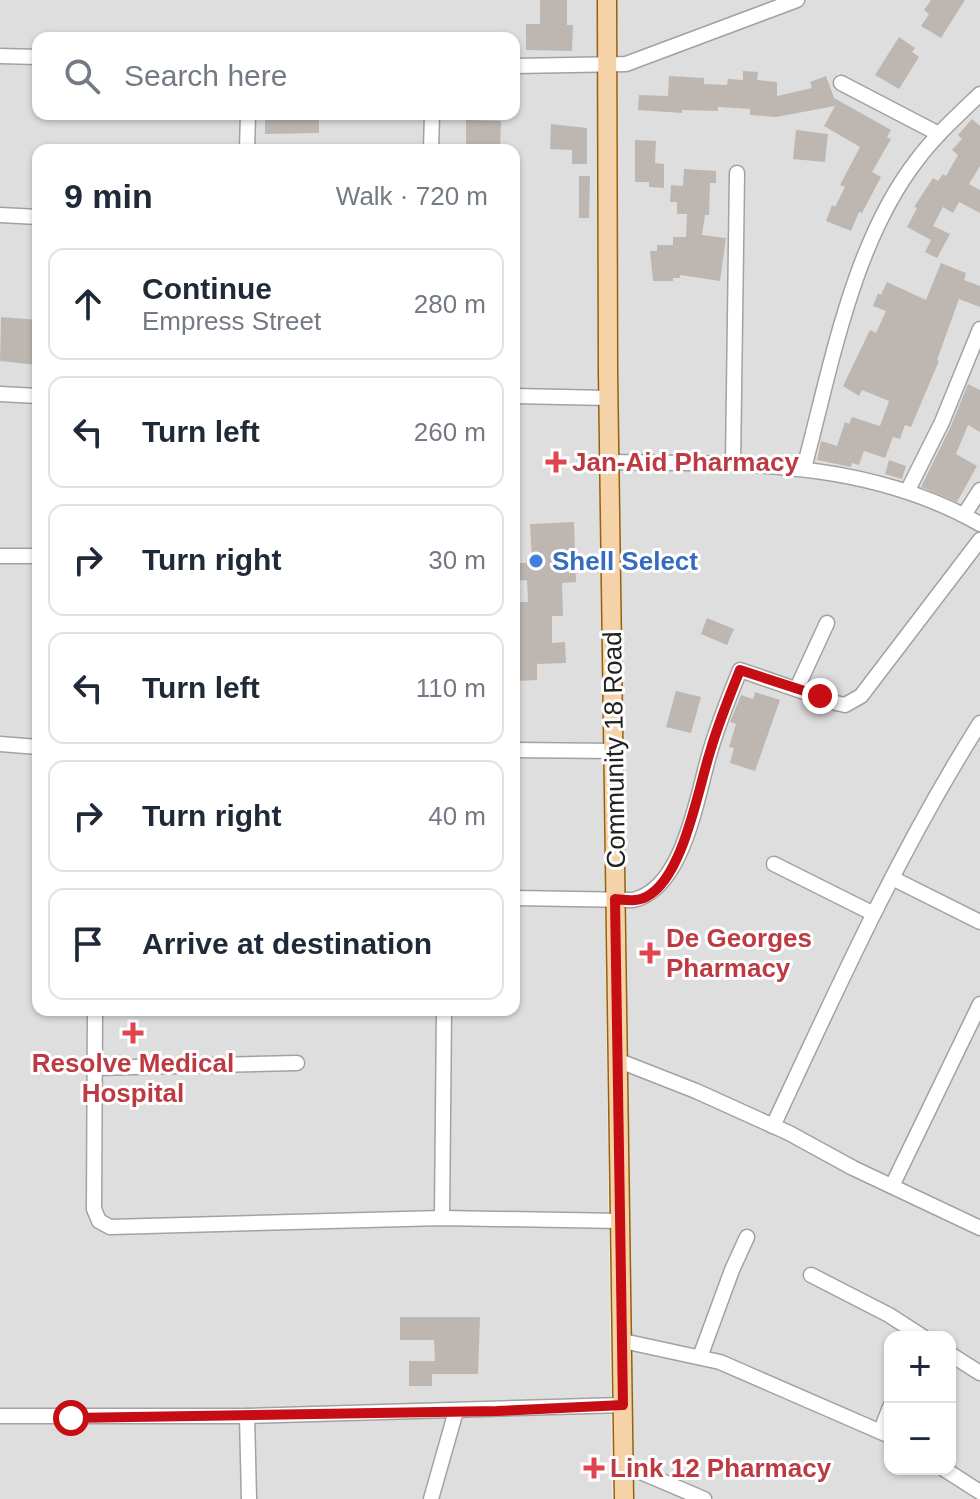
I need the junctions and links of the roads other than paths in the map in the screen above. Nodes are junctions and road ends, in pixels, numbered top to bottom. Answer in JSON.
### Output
{"nodes":[{"id":1,"x":607,"y":0,"type":"edge"},
{"id":2,"x":797,"y":0,"type":"edge"},
{"id":3,"x":0,"y":56,"type":"edge"},
{"id":4,"x":32,"y":57,"type":"edge"},
{"id":5,"x":608,"y":65,"type":"junction"},
{"id":6,"x":520,"y":66,"type":"edge"},
{"id":7,"x":841,"y":83,"type":"dead end"},
{"id":8,"x":980,"y":94,"type":"edge"},
{"id":9,"x":248,"y":120,"type":"edge"},
{"id":10,"x":432,"y":120,"type":"edge"},
{"id":11,"x":939,"y":134,"type":"junction"},
{"id":12,"x":247,"y":144,"type":"edge"},
{"id":13,"x":431,"y":144,"type":"edge"},
{"id":14,"x":737,"y":173,"type":"dead end"},
{"id":15,"x":0,"y":215,"type":"edge"},
{"id":16,"x":32,"y":217,"type":"edge"},
{"id":17,"x":980,"y":329,"type":"edge"},
{"id":18,"x":0,"y":394,"type":"edge"},
{"id":19,"x":32,"y":396,"type":"edge"},
{"id":20,"x":520,"y":396,"type":"edge"},
{"id":21,"x":609,"y":398,"type":"junction"},
{"id":22,"x":609,"y":462,"type":"junction"},
{"id":23,"x":733,"y":464,"type":"junction"},
{"id":24,"x":804,"y":468,"type":"junction"},
{"id":25,"x":908,"y":490,"type":"junction"},
{"id":26,"x":980,"y":490,"type":"edge"},
{"id":27,"x":964,"y":515,"type":"junction"},
{"id":28,"x":980,"y":524,"type":"edge"},
{"id":29,"x":980,"y":540,"type":"edge"},
{"id":30,"x":0,"y":556,"type":"edge"},
{"id":31,"x":32,"y":556,"type":"edge"},
{"id":32,"x":827,"y":623,"type":"dead end"},
{"id":33,"x":797,"y":688,"type":"junction"},
{"id":34,"x":980,"y":723,"type":"edge"},
{"id":35,"x":0,"y":744,"type":"edge"},
{"id":36,"x":32,"y":747,"type":"edge"},
{"id":37,"x":520,"y":750,"type":"edge"},
{"id":38,"x":614,"y":751,"type":"junction"},
{"id":39,"x":774,"y":864,"type":"dead end"},
{"id":40,"x":892,"y":878,"type":"junction"},
{"id":41,"x":520,"y":898,"type":"edge"},
{"id":42,"x":615,"y":899,"type":"junction"},
{"id":43,"x":872,"y":913,"type":"junction"},
{"id":44,"x":980,"y":922,"type":"edge"},
{"id":45,"x":980,"y":1004,"type":"edge"},
{"id":46,"x":95,"y":1016,"type":"edge"},
{"id":47,"x":444,"y":1016,"type":"edge"},
{"id":48,"x":617,"y":1060,"type":"junction"},
{"id":49,"x":297,"y":1063,"type":"dead end"},
{"id":50,"x":95,"y":1068,"type":"junction"},
{"id":51,"x":773,"y":1126,"type":"junction"},
{"id":52,"x":892,"y":1186,"type":"junction"},
{"id":53,"x":442,"y":1218,"type":"junction"},
{"id":54,"x":620,"y":1221,"type":"junction"},
{"id":55,"x":980,"y":1228,"type":"edge"},
{"id":56,"x":747,"y":1237,"type":"dead end"},
{"id":57,"x":811,"y":1275,"type":"dead end"},
{"id":58,"x":911,"y":1331,"type":"edge"},
{"id":59,"x":623,"y":1341,"type":"junction"},
{"id":60,"x":700,"y":1357,"type":"junction"},
{"id":61,"x":956,"y":1358,"type":"edge"},
{"id":62,"x":980,"y":1373,"type":"edge"},
{"id":63,"x":623,"y":1405,"type":"junction"},
{"id":64,"x":456,"y":1411,"type":"junction"},
{"id":65,"x":0,"y":1416,"type":"edge"},
{"id":66,"x":247,"y":1416,"type":"junction"},
{"id":67,"x":884,"y":1432,"type":"edge"},
{"id":68,"x":624,"y":1465,"type":"junction"},
{"id":69,"x":953,"y":1475,"type":"edge"},
{"id":70,"x":980,"y":1492,"type":"edge"},
{"id":71,"x":249,"y":1499,"type":"edge"},
{"id":72,"x":431,"y":1499,"type":"edge"},
{"id":73,"x":624,"y":1499,"type":"edge"},
{"id":74,"x":704,"y":1499,"type":"edge"}],
"edges":[{"from":1,"to":5,"type":"main road","name":"Community 18 Road"},
{"from":2,"to":5,"type":"street"},
{"from":3,"to":4,"type":"street"},
{"from":5,"to":6,"type":"street"},
{"from":5,"to":21,"type":"main road","name":"Community 18 Road"},
{"from":7,"to":11,"type":"street"},
{"from":8,"to":11,"type":"street"},
{"from":9,"to":12,"type":"street"},
{"from":10,"to":13,"type":"street"},
{"from":11,"to":24,"type":"street"},
{"from":14,"to":23,"type":"street"},
{"from":15,"to":16,"type":"street"},
{"from":17,"to":25,"type":"street"},
{"from":18,"to":19,"type":"street"},
{"from":20,"to":21,"type":"street"},
{"from":21,"to":22,"type":"main road","name":"Community 18 Road"},
{"from":22,"to":23,"type":"street"},
{"from":22,"to":38,"type":"main road","name":"Community 18 Road"},
{"from":23,"to":24,"type":"street"},
{"from":24,"to":25,"type":"street"},
{"from":25,"to":27,"type":"street"},
{"from":26,"to":27,"type":"street"},
{"from":27,"to":28,"type":"street"},
{"from":29,"to":33,"type":"street"},
{"from":30,"to":31,"type":"street"},
{"from":32,"to":33,"type":"street"},
{"from":33,"to":42,"type":"street"},
{"from":34,"to":40,"type":"street"},
{"from":35,"to":36,"type":"street"},
{"from":37,"to":38,"type":"street"},
{"from":38,"to":42,"type":"main road","name":"Community 18 Road"},
{"from":39,"to":43,"type":"street"},
{"from":40,"to":43,"type":"street"},
{"from":40,"to":44,"type":"street"},
{"from":41,"to":42,"type":"street"},
{"from":42,"to":48,"type":"main road","name":"Community 18 Road"},
{"from":43,"to":51,"type":"street"},
{"from":45,"to":52,"type":"street"},
{"from":46,"to":50,"type":"street"},
{"from":47,"to":53,"type":"street"},
{"from":48,"to":51,"type":"street"},
{"from":48,"to":54,"type":"main road","name":"Community 18 Road"},
{"from":49,"to":50,"type":"street"},
{"from":50,"to":53,"type":"street"},
{"from":51,"to":52,"type":"street"},
{"from":52,"to":55,"type":"street"},
{"from":53,"to":54,"type":"street"},
{"from":54,"to":59,"type":"main road","name":"Community 18 Road"},
{"from":56,"to":60,"type":"street"},
{"from":57,"to":58,"type":"street"},
{"from":59,"to":60,"type":"street"},
{"from":59,"to":63,"type":"main road","name":"Community 18 Road"},
{"from":60,"to":67,"type":"street"},
{"from":61,"to":62,"type":"street"},
{"from":63,"to":64,"type":"street"},
{"from":63,"to":68,"type":"main road","name":"Community 18 Road"},
{"from":64,"to":66,"type":"street"},
{"from":64,"to":72,"type":"street"},
{"from":65,"to":66,"type":"street"},
{"from":66,"to":71,"type":"street"},
{"from":68,"to":73,"type":"main road","name":"Community 18 Road"},
{"from":68,"to":74,"type":"street"},
{"from":69,"to":70,"type":"street"}]}
